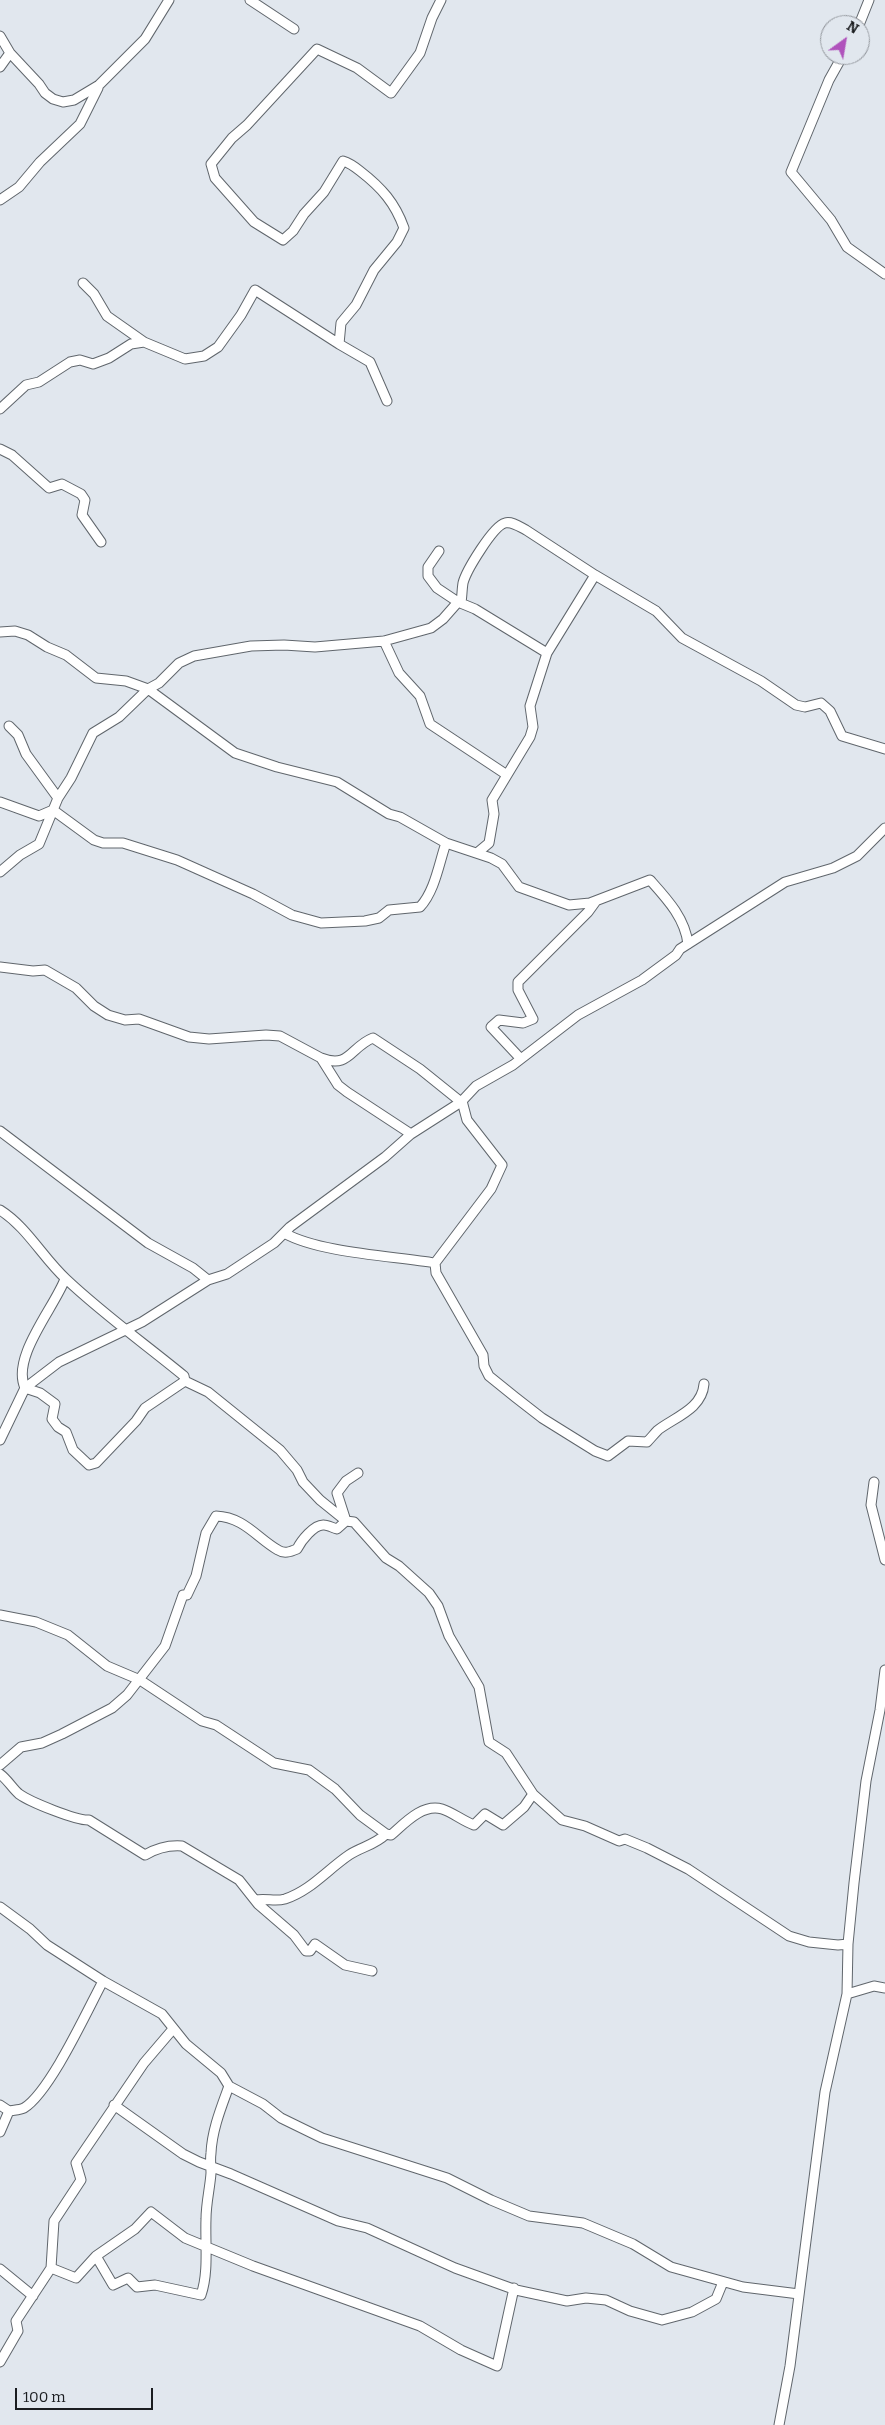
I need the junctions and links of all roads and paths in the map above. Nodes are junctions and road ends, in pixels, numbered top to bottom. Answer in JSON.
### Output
{"nodes":[{"id":1,"x":169,"y":0,"type":"edge"},
{"id":2,"x":250,"y":0,"type":"edge"},
{"id":3,"x":441,"y":0,"type":"edge"},
{"id":4,"x":868,"y":0,"type":"edge"},
{"id":5,"x":863,"y":15,"type":"edge"},
{"id":6,"x":294,"y":29,"type":"dead end"},
{"id":7,"x":0,"y":36,"type":"edge"},
{"id":8,"x":10,"y":52,"type":"junction"},
{"id":9,"x":837,"y":65,"type":"edge"},
{"id":10,"x":0,"y":67,"type":"edge"},
{"id":11,"x":99,"y":85,"type":"junction"},
{"id":12,"x":0,"y":200,"type":"edge"},
{"id":13,"x":885,"y":274,"type":"edge"},
{"id":14,"x":82,"y":282,"type":"dead end"},
{"id":15,"x":144,"y":342,"type":"junction"},
{"id":16,"x":339,"y":344,"type":"junction"},
{"id":17,"x":388,"y":401,"type":"dead end"},
{"id":18,"x":0,"y":409,"type":"edge"},
{"id":19,"x":0,"y":449,"type":"edge"},
{"id":20,"x":101,"y":542,"type":"dead end"},
{"id":21,"x":439,"y":551,"type":"dead end"},
{"id":22,"x":595,"y":575,"type":"junction"},
{"id":23,"x":460,"y":602,"type":"junction"},
{"id":24,"x":0,"y":632,"type":"edge"},
{"id":25,"x":384,"y":642,"type":"junction"},
{"id":26,"x":547,"y":653,"type":"junction"},
{"id":27,"x":148,"y":689,"type":"junction"},
{"id":28,"x":9,"y":726,"type":"dead end"},
{"id":29,"x":885,"y":749,"type":"edge"},
{"id":30,"x":508,"y":773,"type":"junction"},
{"id":31,"x":58,"y":798,"type":"junction"},
{"id":32,"x":0,"y":802,"type":"edge"},
{"id":33,"x":53,"y":810,"type":"junction"},
{"id":34,"x":885,"y":828,"type":"edge"},
{"id":35,"x":446,"y":843,"type":"junction"},
{"id":36,"x":478,"y":854,"type":"junction"},
{"id":37,"x":0,"y":872,"type":"edge"},
{"id":38,"x":596,"y":901,"type":"junction"},
{"id":39,"x":688,"y":944,"type":"junction"},
{"id":40,"x":0,"y":967,"type":"edge"},
{"id":41,"x":321,"y":1058,"type":"junction"},
{"id":42,"x":520,"y":1058,"type":"junction"},
{"id":43,"x":461,"y":1102,"type":"junction"},
{"id":44,"x":0,"y":1131,"type":"edge"},
{"id":45,"x":411,"y":1134,"type":"junction"},
{"id":46,"x":0,"y":1210,"type":"edge"},
{"id":47,"x":284,"y":1233,"type":"junction"},
{"id":48,"x":435,"y":1263,"type":"junction"},
{"id":49,"x":65,"y":1279,"type":"junction"},
{"id":50,"x":208,"y":1280,"type":"junction"},
{"id":51,"x":125,"y":1330,"type":"junction"},
{"id":52,"x":185,"y":1381,"type":"junction"},
{"id":53,"x":704,"y":1384,"type":"dead end"},
{"id":54,"x":25,"y":1388,"type":"junction"},
{"id":55,"x":0,"y":1440,"type":"edge"},
{"id":56,"x":358,"y":1473,"type":"dead end"},
{"id":57,"x":874,"y":1482,"type":"dead end"},
{"id":58,"x":346,"y":1520,"type":"junction"},
{"id":59,"x":885,"y":1560,"type":"edge"},
{"id":60,"x":0,"y":1615,"type":"edge"},
{"id":61,"x":885,"y":1670,"type":"edge"},
{"id":62,"x":140,"y":1680,"type":"junction"},
{"id":63,"x":0,"y":1765,"type":"edge"},
{"id":64,"x":0,"y":1774,"type":"edge"},
{"id":65,"x":534,"y":1794,"type":"junction"},
{"id":66,"x":386,"y":1834,"type":"junction"},
{"id":67,"x":255,"y":1900,"type":"junction"},
{"id":68,"x":2,"y":1913,"type":"edge"},
{"id":69,"x":848,"y":1944,"type":"junction"},
{"id":70,"x":372,"y":1971,"type":"dead end"},
{"id":71,"x":103,"y":1982,"type":"junction"},
{"id":72,"x":885,"y":1988,"type":"edge"},
{"id":73,"x":847,"y":1994,"type":"junction"},
{"id":74,"x":173,"y":2028,"type":"junction"},
{"id":75,"x":228,"y":2086,"type":"junction"},
{"id":76,"x":0,"y":2105,"type":"edge"},
{"id":77,"x":114,"y":2105,"type":"junction"},
{"id":78,"x":9,"y":2111,"type":"junction"},
{"id":79,"x":0,"y":2132,"type":"edge"},
{"id":80,"x":211,"y":2167,"type":"junction"},
{"id":81,"x":207,"y":2248,"type":"junction"},
{"id":82,"x":96,"y":2256,"type":"junction"},
{"id":83,"x":51,"y":2268,"type":"junction"},
{"id":84,"x":0,"y":2269,"type":"edge"},
{"id":85,"x":723,"y":2282,"type":"junction"},
{"id":86,"x":514,"y":2288,"type":"junction"},
{"id":87,"x":799,"y":2294,"type":"junction"},
{"id":88,"x":33,"y":2296,"type":"junction"},
{"id":89,"x":0,"y":2362,"type":"edge"},
{"id":90,"x":779,"y":2425,"type":"edge"}],
"edges":[{"from":1,"to":11,"type":"street"},
{"from":2,"to":6,"type":"street"},
{"from":3,"to":16,"type":"street"},
{"from":4,"to":5,"type":"street"},
{"from":7,"to":8,"type":"street"},
{"from":8,"to":10,"type":"street"},
{"from":8,"to":11,"type":"street"},
{"from":9,"to":13,"type":"street"},
{"from":11,"to":12,"type":"street"},
{"from":14,"to":15,"type":"street"},
{"from":15,"to":16,"type":"street"},
{"from":15,"to":18,"type":"street"},
{"from":16,"to":17,"type":"street"},
{"from":19,"to":20,"type":"street"},
{"from":21,"to":23,"type":"street"},
{"from":22,"to":23,"type":"street"},
{"from":22,"to":26,"type":"street"},
{"from":22,"to":29,"type":"street"},
{"from":23,"to":25,"type":"street"},
{"from":23,"to":26,"type":"street"},
{"from":24,"to":27,"type":"street"},
{"from":25,"to":27,"type":"street"},
{"from":25,"to":30,"type":"street"},
{"from":26,"to":30,"type":"street"},
{"from":27,"to":31,"type":"street"},
{"from":27,"to":35,"type":"street"},
{"from":28,"to":31,"type":"street"},
{"from":30,"to":36,"type":"street"},
{"from":31,"to":33,"type":"street"},
{"from":32,"to":33,"type":"street"},
{"from":33,"to":35,"type":"street"},
{"from":33,"to":37,"type":"street"},
{"from":34,"to":39,"type":"street"},
{"from":35,"to":36,"type":"street"},
{"from":36,"to":38,"type":"street"},
{"from":38,"to":39,"type":"street"},
{"from":38,"to":42,"type":"street"},
{"from":39,"to":42,"type":"street"},
{"from":40,"to":41,"type":"street"},
{"from":41,"to":43,"type":"street"},
{"from":41,"to":45,"type":"street"},
{"from":42,"to":43,"type":"street"},
{"from":43,"to":45,"type":"street"},
{"from":43,"to":48,"type":"street"},
{"from":44,"to":50,"type":"street"},
{"from":45,"to":47,"type":"street"},
{"from":46,"to":49,"type":"street"},
{"from":47,"to":48,"type":"street"},
{"from":47,"to":50,"type":"street"},
{"from":48,"to":53,"type":"street"},
{"from":49,"to":51,"type":"street"},
{"from":49,"to":54,"type":"street"},
{"from":50,"to":51,"type":"street"},
{"from":51,"to":52,"type":"street"},
{"from":51,"to":54,"type":"street"},
{"from":52,"to":54,"type":"street"},
{"from":52,"to":58,"type":"street"},
{"from":54,"to":55,"type":"street"},
{"from":56,"to":58,"type":"street"},
{"from":57,"to":59,"type":"street"},
{"from":58,"to":62,"type":"street"},
{"from":58,"to":65,"type":"street"},
{"from":60,"to":62,"type":"street"},
{"from":61,"to":69,"type":"street"},
{"from":62,"to":63,"type":"street"},
{"from":62,"to":66,"type":"street"},
{"from":64,"to":67,"type":"street"},
{"from":65,"to":66,"type":"street"},
{"from":65,"to":69,"type":"street"},
{"from":66,"to":67,"type":"street"},
{"from":67,"to":70,"type":"street"},
{"from":68,"to":71,"type":"street"},
{"from":69,"to":73,"type":"street"},
{"from":71,"to":74,"type":"street"},
{"from":71,"to":78,"type":"street"},
{"from":72,"to":73,"type":"street"},
{"from":73,"to":87,"type":"street"},
{"from":74,"to":75,"type":"street"},
{"from":74,"to":77,"type":"street"},
{"from":75,"to":80,"type":"street"},
{"from":75,"to":85,"type":"street"},
{"from":76,"to":78,"type":"street"},
{"from":77,"to":80,"type":"street"},
{"from":77,"to":83,"type":"street"},
{"from":78,"to":79,"type":"street"},
{"from":80,"to":81,"type":"street"},
{"from":80,"to":86,"type":"street"},
{"from":81,"to":82,"type":"street"},
{"from":81,"to":82,"type":"street"},
{"from":81,"to":86,"type":"street"},
{"from":82,"to":83,"type":"street"},
{"from":83,"to":88,"type":"street"},
{"from":84,"to":88,"type":"street"},
{"from":85,"to":86,"type":"street"},
{"from":85,"to":87,"type":"street"},
{"from":87,"to":90,"type":"street"},
{"from":88,"to":89,"type":"street"}]}
